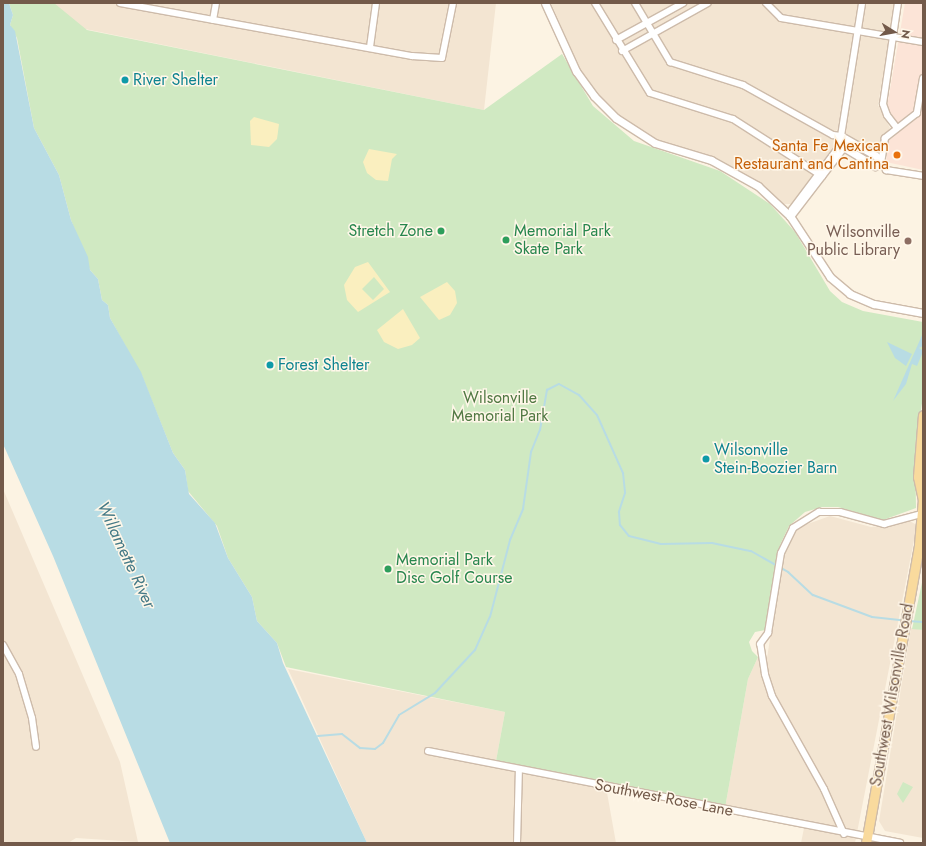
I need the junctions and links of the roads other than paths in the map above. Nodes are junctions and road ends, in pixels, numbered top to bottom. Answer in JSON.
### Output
{"nodes":[{"id":1,"x":120,"y":3,"type":"edge"},
{"id":2,"x":216,"y":3,"type":"edge"},
{"id":3,"x":376,"y":3,"type":"edge"},
{"id":4,"x":453,"y":3,"type":"edge"},
{"id":5,"x":546,"y":3,"type":"edge"},
{"id":6,"x":595,"y":3,"type":"edge"},
{"id":7,"x":635,"y":3,"type":"edge"},
{"id":8,"x":683,"y":3,"type":"edge"},
{"id":9,"x":708,"y":3,"type":"edge"},
{"id":10,"x":766,"y":3,"type":"edge"},
{"id":11,"x":862,"y":3,"type":"edge"},
{"id":12,"x":898,"y":3,"type":"edge"},
{"id":13,"x":213,"y":20,"type":"junction"},
{"id":14,"x":647,"y":23,"type":"junction"},
{"id":15,"x":858,"y":32,"type":"junction"},
{"id":16,"x":653,"y":34,"type":"junction"},
{"id":17,"x":893,"y":37,"type":"junction"},
{"id":18,"x":616,"y":40,"type":"junction"},
{"id":19,"x":923,"y":42,"type":"edge"},
{"id":20,"x":370,"y":47,"type":"junction"},
{"id":21,"x":622,"y":51,"type":"junction"},
{"id":22,"x":923,"y":78,"type":"edge"},
{"id":23,"x":897,"y":128,"type":"junction"},
{"id":24,"x":840,"y":137,"type":"junction"},
{"id":25,"x":840,"y":145,"type":"junction"},
{"id":26,"x":880,"y":163,"type":"junction"},
{"id":27,"x":821,"y":174,"type":"junction"},
{"id":28,"x":923,"y":176,"type":"edge"},
{"id":29,"x":790,"y":216,"type":"junction"},
{"id":30,"x":923,"y":313,"type":"edge"},
{"id":31,"x":923,"y":415,"type":"edge"},
{"id":32,"x":923,"y":500,"type":"edge"},
{"id":33,"x":922,"y":514,"type":"edge"},
{"id":34,"x":3,"y":645,"type":"edge"},
{"id":35,"x":36,"y":747,"type":"dead end"},
{"id":36,"x":428,"y":751,"type":"dead end"},
{"id":37,"x":519,"y":769,"type":"junction"},
{"id":38,"x":844,"y":834,"type":"junction"},
{"id":39,"x":867,"y":840,"type":"edge"},
{"id":40,"x":516,"y":843,"type":"edge"},
{"id":41,"x":900,"y":843,"type":"edge"}],
"edges":[{"from":1,"to":13,"type":"street"},
{"from":2,"to":13,"type":"street"},
{"from":3,"to":20,"type":"street"},
{"from":4,"to":20,"type":"street"},
{"from":5,"to":29,"type":"street"},
{"from":6,"to":18,"type":"street"},
{"from":7,"to":14,"type":"street"},
{"from":8,"to":14,"type":"street"},
{"from":9,"to":16,"type":"street"},
{"from":10,"to":15,"type":"street"},
{"from":11,"to":15,"type":"street"},
{"from":12,"to":17,"type":"street"},
{"from":13,"to":20,"type":"street"},
{"from":14,"to":16,"type":"street"},
{"from":14,"to":18,"type":"street"},
{"from":15,"to":17,"type":"street"},
{"from":15,"to":24,"type":"street"},
{"from":16,"to":21,"type":"street"},
{"from":16,"to":24,"type":"street"},
{"from":17,"to":19,"type":"street"},
{"from":17,"to":23,"type":"street"},
{"from":18,"to":21,"type":"street"},
{"from":21,"to":27,"type":"street"},
{"from":22,"to":23,"type":"street"},
{"from":23,"to":26,"type":"street"},
{"from":24,"to":25,"type":"street"},
{"from":24,"to":26,"type":"street"},
{"from":25,"to":26,"type":"street"},
{"from":25,"to":27,"type":"street"},
{"from":26,"to":28,"type":"street"},
{"from":27,"to":29,"type":"street"},
{"from":29,"to":30,"type":"street"},
{"from":31,"to":32,"type":"main road","name":"Southwest Wilsonville Road"},
{"from":32,"to":33,"type":"main road","name":"Southwest Wilsonville Road"},
{"from":33,"to":38,"type":"street"},
{"from":33,"to":39,"type":"main road","name":"Southwest Wilsonville Road"},
{"from":34,"to":35,"type":"street"},
{"from":36,"to":37,"type":"street","name":"Southwest Rose Lane"},
{"from":37,"to":38,"type":"street","name":"Southwest Rose Lane"},
{"from":37,"to":40,"type":"street"},
{"from":38,"to":39,"type":"street","name":"Southwest Rose Lane"},
{"from":39,"to":41,"type":"street","name":"Southwest Rose Lane"}]}
